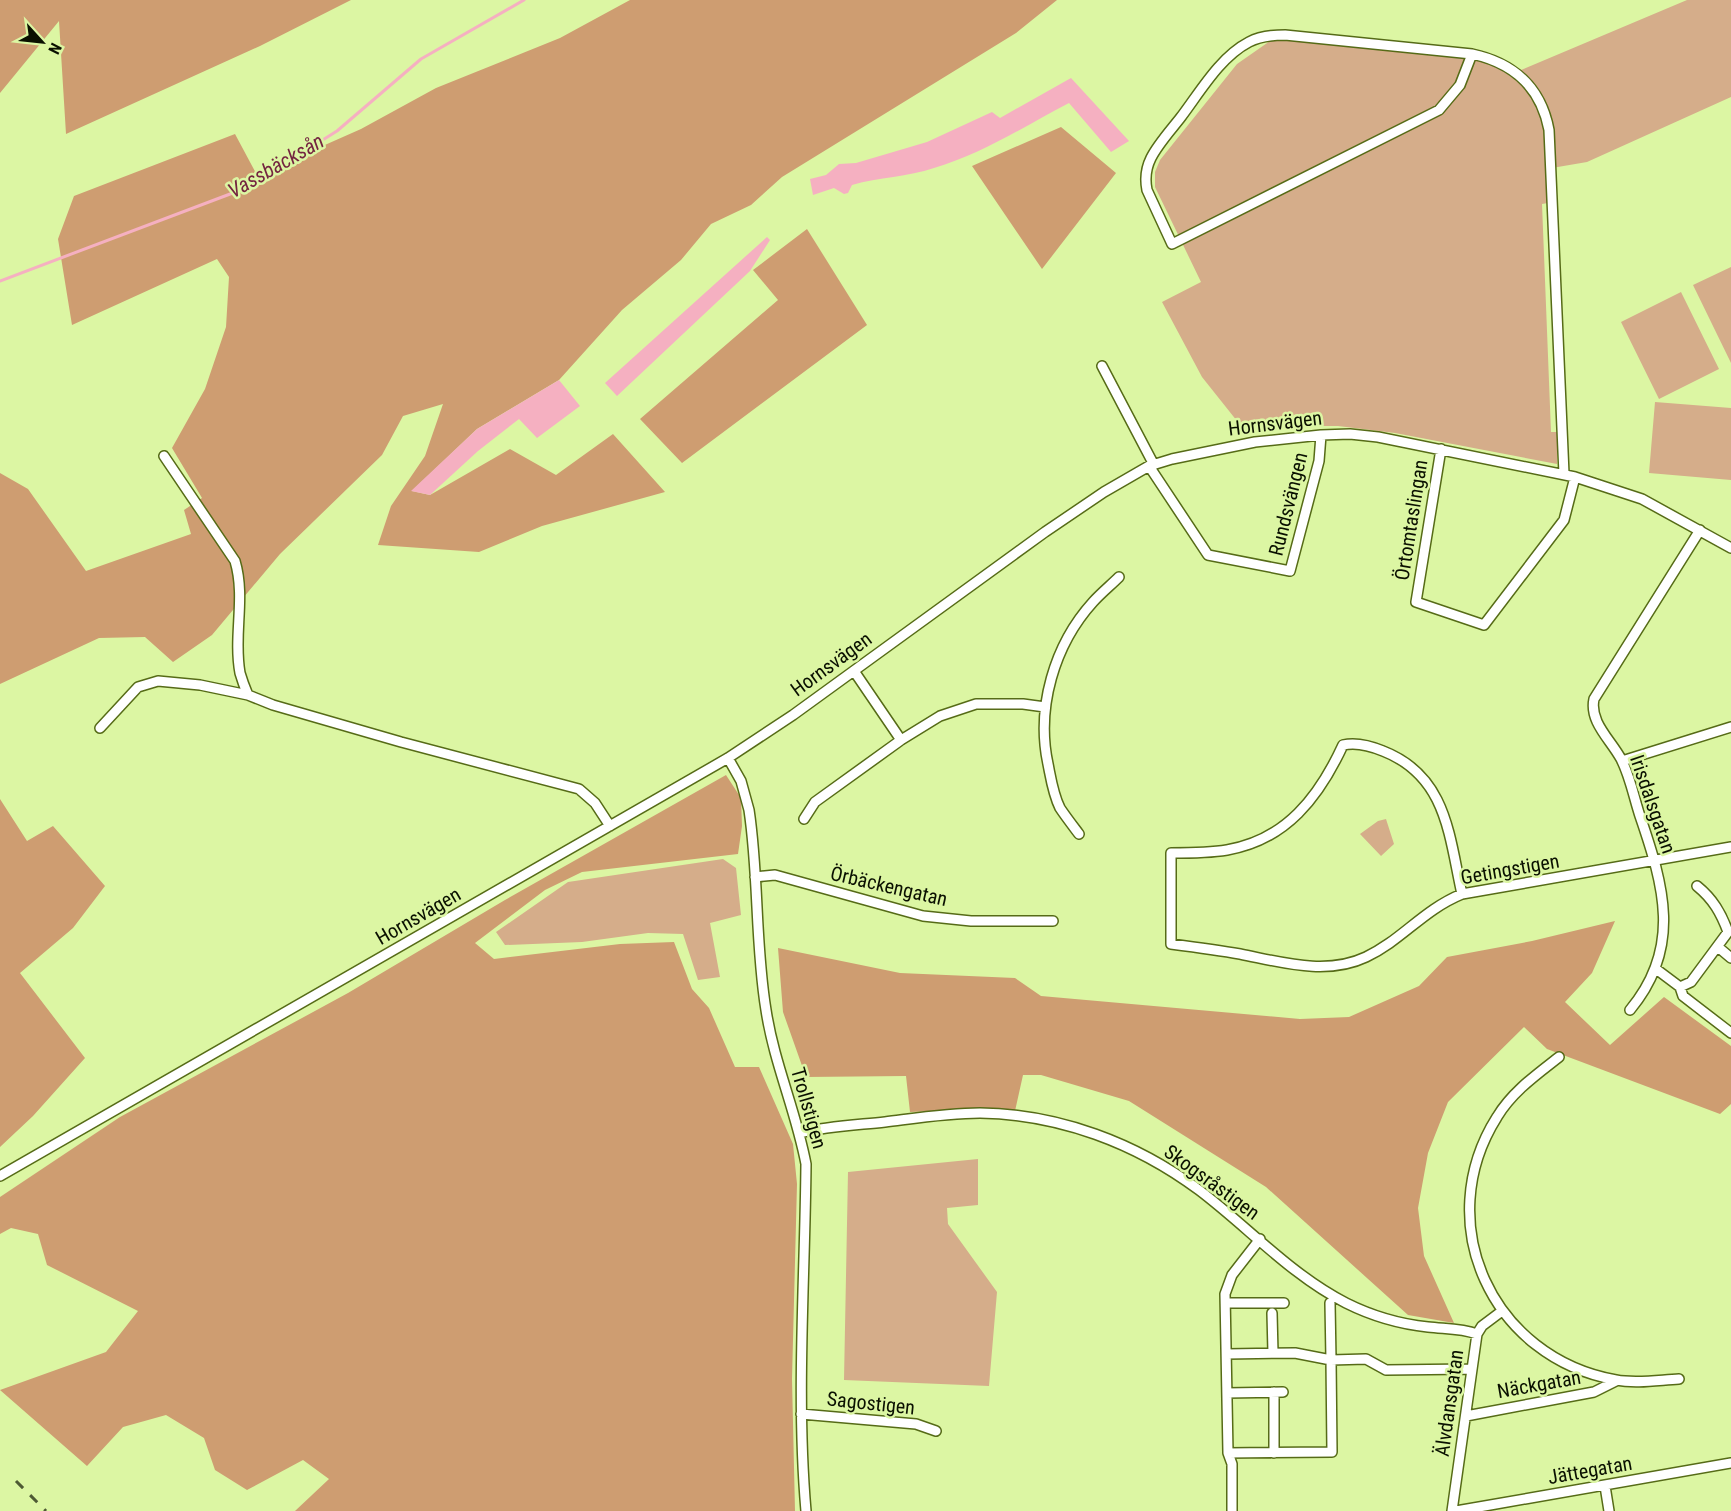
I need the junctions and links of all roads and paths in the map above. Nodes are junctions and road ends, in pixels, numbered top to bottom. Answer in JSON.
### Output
{"nodes":[{"id":1,"x":1472,"y":54,"type":"junction"},
{"id":2,"x":1102,"y":366,"type":"dead end"},
{"id":3,"x":1321,"y":435,"type":"junction"},
{"id":4,"x":1441,"y":449,"type":"junction"},
{"id":5,"x":164,"y":456,"type":"dead end"},
{"id":6,"x":1151,"y":466,"type":"junction"},
{"id":7,"x":1564,"y":474,"type":"junction"},
{"id":8,"x":1575,"y":477,"type":"junction"},
{"id":9,"x":1700,"y":530,"type":"junction"},
{"id":10,"x":1731,"y":548,"type":"edge"},
{"id":11,"x":1119,"y":577,"type":"dead end"},
{"id":12,"x":854,"y":670,"type":"junction"},
{"id":13,"x":248,"y":695,"type":"junction"},
{"id":14,"x":1045,"y":706,"type":"junction"},
{"id":15,"x":1731,"y":727,"type":"edge"},
{"id":16,"x":100,"y":728,"type":"dead end"},
{"id":17,"x":901,"y":740,"type":"junction"},
{"id":18,"x":728,"y":758,"type":"junction"},
{"id":19,"x":1622,"y":761,"type":"junction"},
{"id":20,"x":804,"y":819,"type":"dead end"},
{"id":21,"x":610,"y":826,"type":"junction"},
{"id":22,"x":1079,"y":834,"type":"dead end"},
{"id":23,"x":1731,"y":847,"type":"edge"},
{"id":24,"x":1655,"y":860,"type":"junction"},
{"id":25,"x":755,"y":878,"type":"junction"},
{"id":26,"x":1697,"y":886,"type":"dead end"},
{"id":27,"x":1462,"y":894,"type":"junction"},
{"id":28,"x":1053,"y":921,"type":"dead end"},
{"id":29,"x":1718,"y":947,"type":"junction"},
{"id":30,"x":1731,"y":958,"type":"edge"},
{"id":31,"x":1656,"y":969,"type":"junction"},
{"id":32,"x":1680,"y":987,"type":"junction"},
{"id":33,"x":1630,"y":1010,"type":"dead end"},
{"id":34,"x":1731,"y":1033,"type":"edge"},
{"id":35,"x":1559,"y":1057,"type":"dead end"},
{"id":36,"x":800,"y":1133,"type":"junction"},
{"id":37,"x":0,"y":1176,"type":"edge"},
{"id":38,"x":1260,"y":1239,"type":"junction"},
{"id":39,"x":1226,"y":1303,"type":"junction"},
{"id":40,"x":1284,"y":1303,"type":"dead end"},
{"id":41,"x":1330,"y":1304,"type":"dead end"},
{"id":42,"x":1502,"y":1311,"type":"junction"},
{"id":43,"x":1272,"y":1312,"type":"dead end"},
{"id":44,"x":1477,"y":1334,"type":"junction"},
{"id":45,"x":1272,"y":1353,"type":"junction"},
{"id":46,"x":1227,"y":1354,"type":"junction"},
{"id":47,"x":1331,"y":1360,"type":"junction"},
{"id":48,"x":1472,"y":1370,"type":"junction"},
{"id":49,"x":1679,"y":1379,"type":"dead end"},
{"id":50,"x":1616,"y":1381,"type":"junction"},
{"id":51,"x":1227,"y":1392,"type":"junction"},
{"id":52,"x":801,"y":1414,"type":"junction"},
{"id":53,"x":1466,"y":1416,"type":"junction"},
{"id":54,"x":936,"y":1431,"type":"dead end"},
{"id":55,"x":1228,"y":1453,"type":"junction"},
{"id":56,"x":1274,"y":1453,"type":"junction"},
{"id":57,"x":1731,"y":1463,"type":"edge"},
{"id":58,"x":1605,"y":1486,"type":"junction"},
{"id":59,"x":806,"y":1511,"type":"edge"},
{"id":60,"x":1232,"y":1511,"type":"edge"},
{"id":61,"x":1454,"y":1511,"type":"edge"},
{"id":62,"x":1609,"y":1511,"type":"edge"}],
"edges":[{"from":1,"to":1,"type":"street"},
{"from":1,"to":7,"type":"street"},
{"from":2,"to":6,"type":"street"},
{"from":3,"to":4,"type":"street","name":"Hornsvägen"},
{"from":3,"to":6,"type":"street","name":"Hornsvägen"},
{"from":3,"to":6,"type":"street","name":"Rundsvängen"},
{"from":4,"to":7,"type":"street","name":"Hornsvägen"},
{"from":4,"to":8,"type":"street","name":"Örtomtaslingan"},
{"from":5,"to":13,"type":"street"},
{"from":6,"to":12,"type":"street","name":"Hornsvägen"},
{"from":7,"to":8,"type":"street","name":"Hornsvägen"},
{"from":8,"to":9,"type":"street","name":"Hornsvägen"},
{"from":9,"to":10,"type":"street","name":"Hornsvägen"},
{"from":9,"to":19,"type":"street","name":"Irisdalsgatan"},
{"from":11,"to":14,"type":"street"},
{"from":12,"to":17,"type":"street"},
{"from":12,"to":18,"type":"street","name":"Hornsvägen"},
{"from":13,"to":16,"type":"street"},
{"from":13,"to":21,"type":"street"},
{"from":14,"to":17,"type":"street"},
{"from":14,"to":22,"type":"street"},
{"from":15,"to":19,"type":"street"},
{"from":17,"to":20,"type":"street"},
{"from":18,"to":21,"type":"street","name":"Hornsvägen"},
{"from":18,"to":25,"type":"street","name":"Trollstigen"},
{"from":19,"to":24,"type":"street","name":"Irisdalsgatan"},
{"from":21,"to":37,"type":"street","name":"Hornsvägen"},
{"from":23,"to":24,"type":"street","name":"Getingstigen"},
{"from":24,"to":27,"type":"street","name":"Getingstigen"},
{"from":24,"to":31,"type":"street","name":"Irisdalsgatan"},
{"from":25,"to":28,"type":"street","name":"Örbäckengatan"},
{"from":25,"to":36,"type":"street","name":"Trollstigen"},
{"from":26,"to":29,"type":"street"},
{"from":27,"to":27,"type":"street","name":"Getingstigen"},
{"from":29,"to":30,"type":"street"},
{"from":29,"to":32,"type":"street"},
{"from":31,"to":32,"type":"street"},
{"from":31,"to":33,"type":"street","name":"Irisdalsgatan"},
{"from":32,"to":34,"type":"street"},
{"from":35,"to":42,"type":"street"},
{"from":36,"to":38,"type":"street","name":"Skogsråstigen"},
{"from":36,"to":52,"type":"street","name":"Trollstigen"},
{"from":38,"to":39,"type":"street"},
{"from":38,"to":44,"type":"street","name":"Skogsråstigen"},
{"from":39,"to":40,"type":"street"},
{"from":39,"to":46,"type":"street"},
{"from":41,"to":47,"type":"street"},
{"from":42,"to":44,"type":"street","name":"Älvdansgatan"},
{"from":42,"to":50,"type":"street"},
{"from":43,"to":45,"type":"street"},
{"from":44,"to":48,"type":"street","name":"Älvdansgatan"},
{"from":45,"to":46,"type":"street"},
{"from":45,"to":47,"type":"street"},
{"from":46,"to":51,"type":"street"},
{"from":47,"to":48,"type":"street"},
{"from":47,"to":56,"type":"street"},
{"from":48,"to":53,"type":"street","name":"Älvdansgatan"},
{"from":49,"to":50,"type":"street"},
{"from":50,"to":53,"type":"street","name":"Näckgatan"},
{"from":51,"to":55,"type":"street"},
{"from":51,"to":56,"type":"street"},
{"from":52,"to":54,"type":"street","name":"Sagostigen"},
{"from":52,"to":59,"type":"street","name":"Trollstigen"},
{"from":53,"to":61,"type":"street","name":"Älvdansgatan"},
{"from":55,"to":56,"type":"street"},
{"from":55,"to":60,"type":"street"},
{"from":57,"to":58,"type":"street","name":"Jättegatan"},
{"from":58,"to":61,"type":"street","name":"Jättegatan"},
{"from":58,"to":62,"type":"street"}]}
